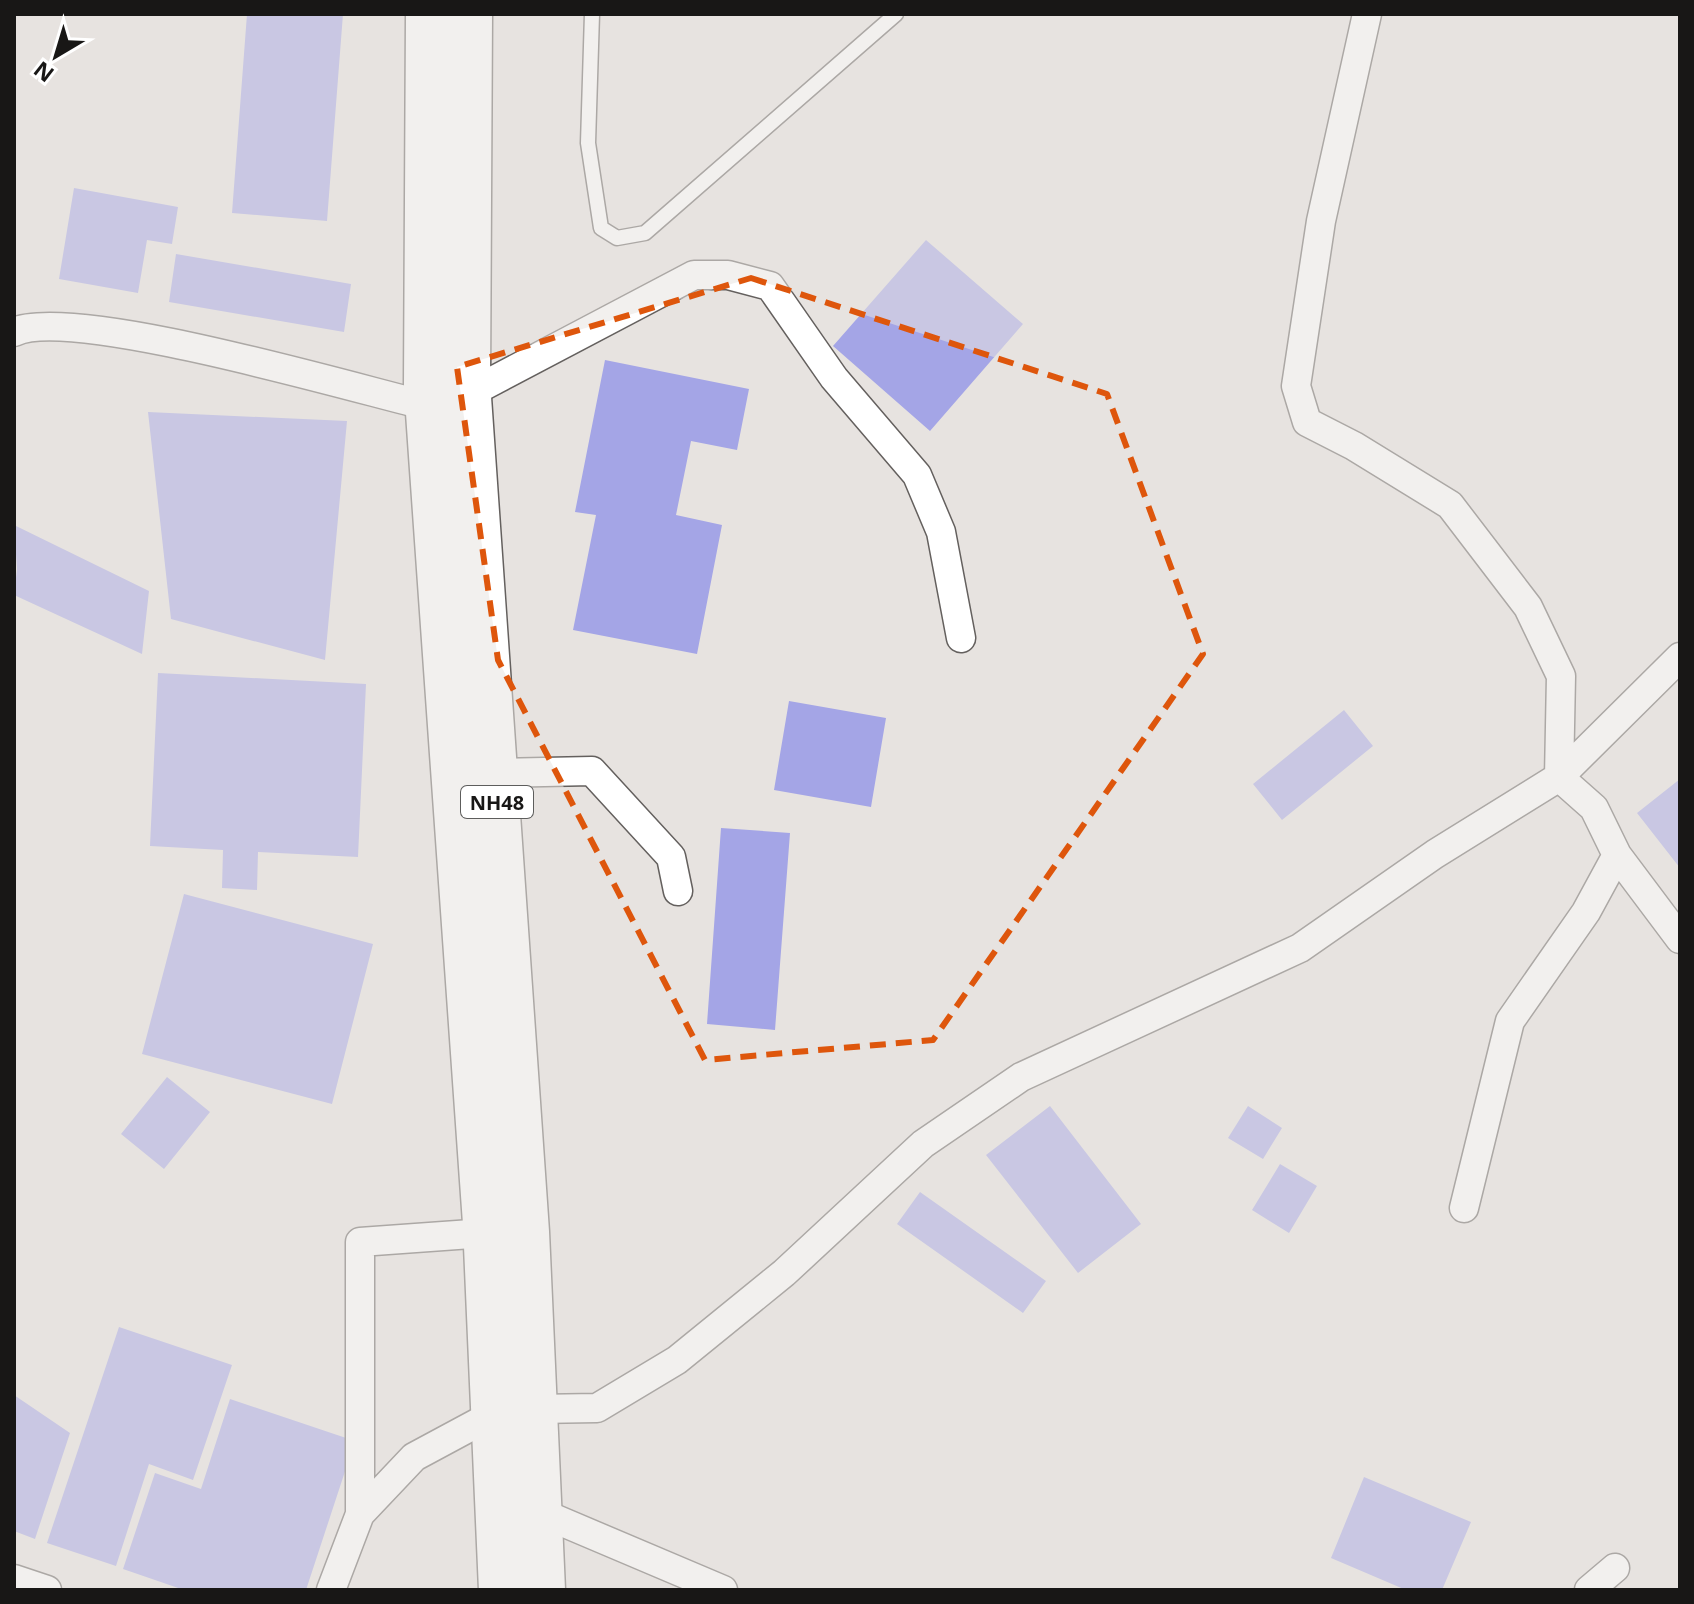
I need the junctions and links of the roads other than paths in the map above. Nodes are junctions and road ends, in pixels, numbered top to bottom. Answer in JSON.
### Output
{"nodes":[{"id":1,"x":428,"y":14,"type":"edge"},
{"id":2,"x":470,"y":14,"type":"edge"},
{"id":3,"x":592,"y":14,"type":"edge"},
{"id":4,"x":896,"y":14,"type":"edge"},
{"id":5,"x":1367,"y":14,"type":"edge"},
{"id":6,"x":14,"y":332,"type":"edge"},
{"id":7,"x":448,"y":400,"type":"junction"},
{"id":8,"x":961,"y":638,"type":"dead end"},
{"id":9,"x":1680,"y":657,"type":"edge"},
{"id":10,"x":467,"y":674,"type":"junction"},
{"id":11,"x":495,"y":773,"type":"junction"},
{"id":12,"x":1559,"y":777,"type":"junction"},
{"id":13,"x":1617,"y":855,"type":"junction"},
{"id":14,"x":678,"y":891,"type":"dead end"},
{"id":15,"x":1680,"y":939,"type":"edge"},
{"id":16,"x":1464,"y":1208,"type":"dead end"},
{"id":17,"x":485,"y":1233,"type":"junction"},
{"id":18,"x":514,"y":1412,"type":"junction"},
{"id":19,"x":539,"y":1512,"type":"junction"},
{"id":20,"x":360,"y":1514,"type":"junction"},
{"id":21,"x":1615,"y":1568,"type":"dead end"},
{"id":22,"x":14,"y":1579,"type":"edge"},
{"id":23,"x":47,"y":1590,"type":"edge"},
{"id":24,"x":331,"y":1590,"type":"edge"},
{"id":25,"x":534,"y":1590,"type":"edge"},
{"id":26,"x":723,"y":1590,"type":"edge"},
{"id":27,"x":1589,"y":1590,"type":"edge"}],
"edges":[{"from":1,"to":7,"type":"highway","number":"NH48"},
{"from":2,"to":7,"type":"highway","number":"NH48"},
{"from":3,"to":4,"type":"lane"},
{"from":5,"to":12,"type":"street"},
{"from":6,"to":7,"type":"street"},
{"from":7,"to":8,"type":"street"},
{"from":7,"to":10,"type":"highway","number":"NH48"},
{"from":9,"to":12,"type":"street"},
{"from":10,"to":11,"type":"highway","number":"NH48"},
{"from":10,"to":17,"type":"highway","number":"NH48"},
{"from":11,"to":14,"type":"street"},
{"from":11,"to":18,"type":"highway","number":"NH48"},
{"from":12,"to":13,"type":"street"},
{"from":12,"to":18,"type":"street"},
{"from":13,"to":15,"type":"street"},
{"from":13,"to":16,"type":"street"},
{"from":17,"to":18,"type":"highway","number":"NH48"},
{"from":17,"to":20,"type":"street"},
{"from":18,"to":19,"type":"highway","number":"NH48"},
{"from":18,"to":20,"type":"street"},
{"from":18,"to":25,"type":"highway","number":"NH48"},
{"from":19,"to":25,"type":"highway","number":"NH48"},
{"from":19,"to":26,"type":"street"},
{"from":20,"to":24,"type":"street"},
{"from":21,"to":27,"type":"street"},
{"from":22,"to":23,"type":"street"}]}
